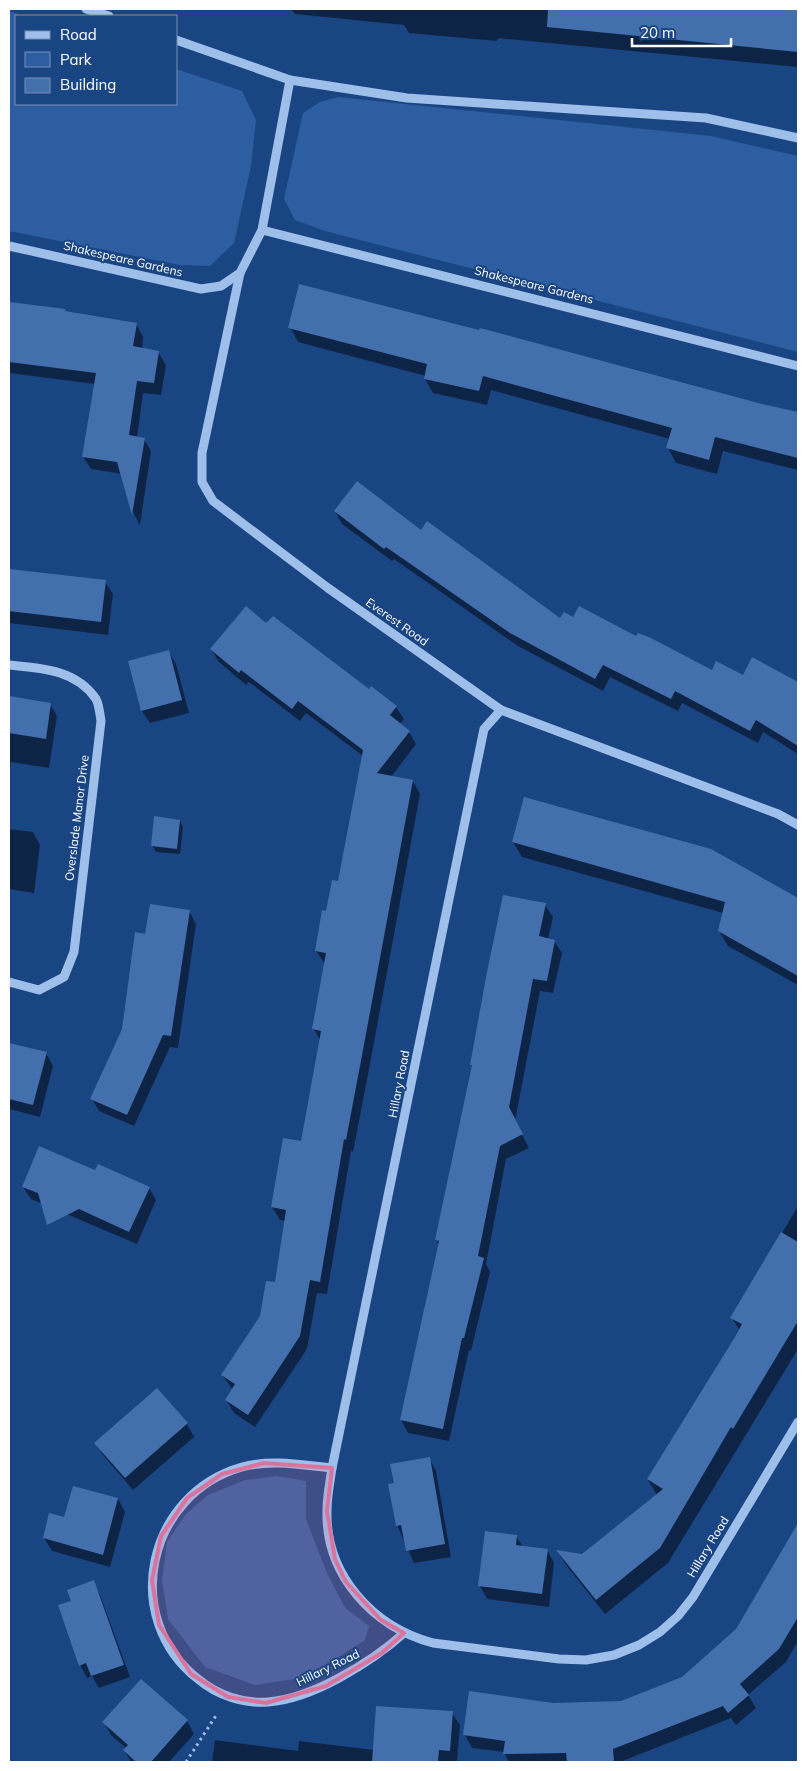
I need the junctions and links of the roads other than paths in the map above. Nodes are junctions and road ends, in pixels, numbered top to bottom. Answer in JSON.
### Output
{"nodes":[{"id":1,"x":86,"y":9,"type":"edge"},
{"id":2,"x":103,"y":13,"type":"edge"},
{"id":3,"x":178,"y":41,"type":"edge"},
{"id":4,"x":290,"y":80,"type":"junction"},
{"id":5,"x":798,"y":138,"type":"edge"},
{"id":6,"x":262,"y":230,"type":"junction"},
{"id":7,"x":9,"y":246,"type":"edge"},
{"id":8,"x":240,"y":273,"type":"junction"},
{"id":9,"x":798,"y":366,"type":"edge"},
{"id":10,"x":9,"y":665,"type":"edge"},
{"id":11,"x":501,"y":710,"type":"junction"},
{"id":12,"x":798,"y":825,"type":"edge"},
{"id":13,"x":9,"y":982,"type":"edge"},
{"id":14,"x":798,"y":1422,"type":"edge"},
{"id":15,"x":332,"y":1468,"type":"junction"},
{"id":16,"x":404,"y":1633,"type":"junction"}],
"edges":[{"from":1,"to":2,"type":"street"},
{"from":3,"to":4,"type":"street"},
{"from":4,"to":5,"type":"street"},
{"from":4,"to":6,"type":"street"},
{"from":6,"to":8,"type":"street"},
{"from":6,"to":9,"type":"street","name":"Shakespeare Gardens"},
{"from":7,"to":8,"type":"street","name":"Shakespeare Gardens"},
{"from":8,"to":11,"type":"street","name":"Everest Road"},
{"from":10,"to":13,"type":"street","name":"Overslade Manor Drive"},
{"from":11,"to":12,"type":"street","name":"Everest Road"},
{"from":11,"to":15,"type":"street","name":"Hillary Road"},
{"from":14,"to":16,"type":"street","name":"Hillary Road"},
{"from":15,"to":16,"type":"street","name":"Hillary Road"},
{"from":15,"to":16,"type":"street","name":"Hillary Road"}]}
